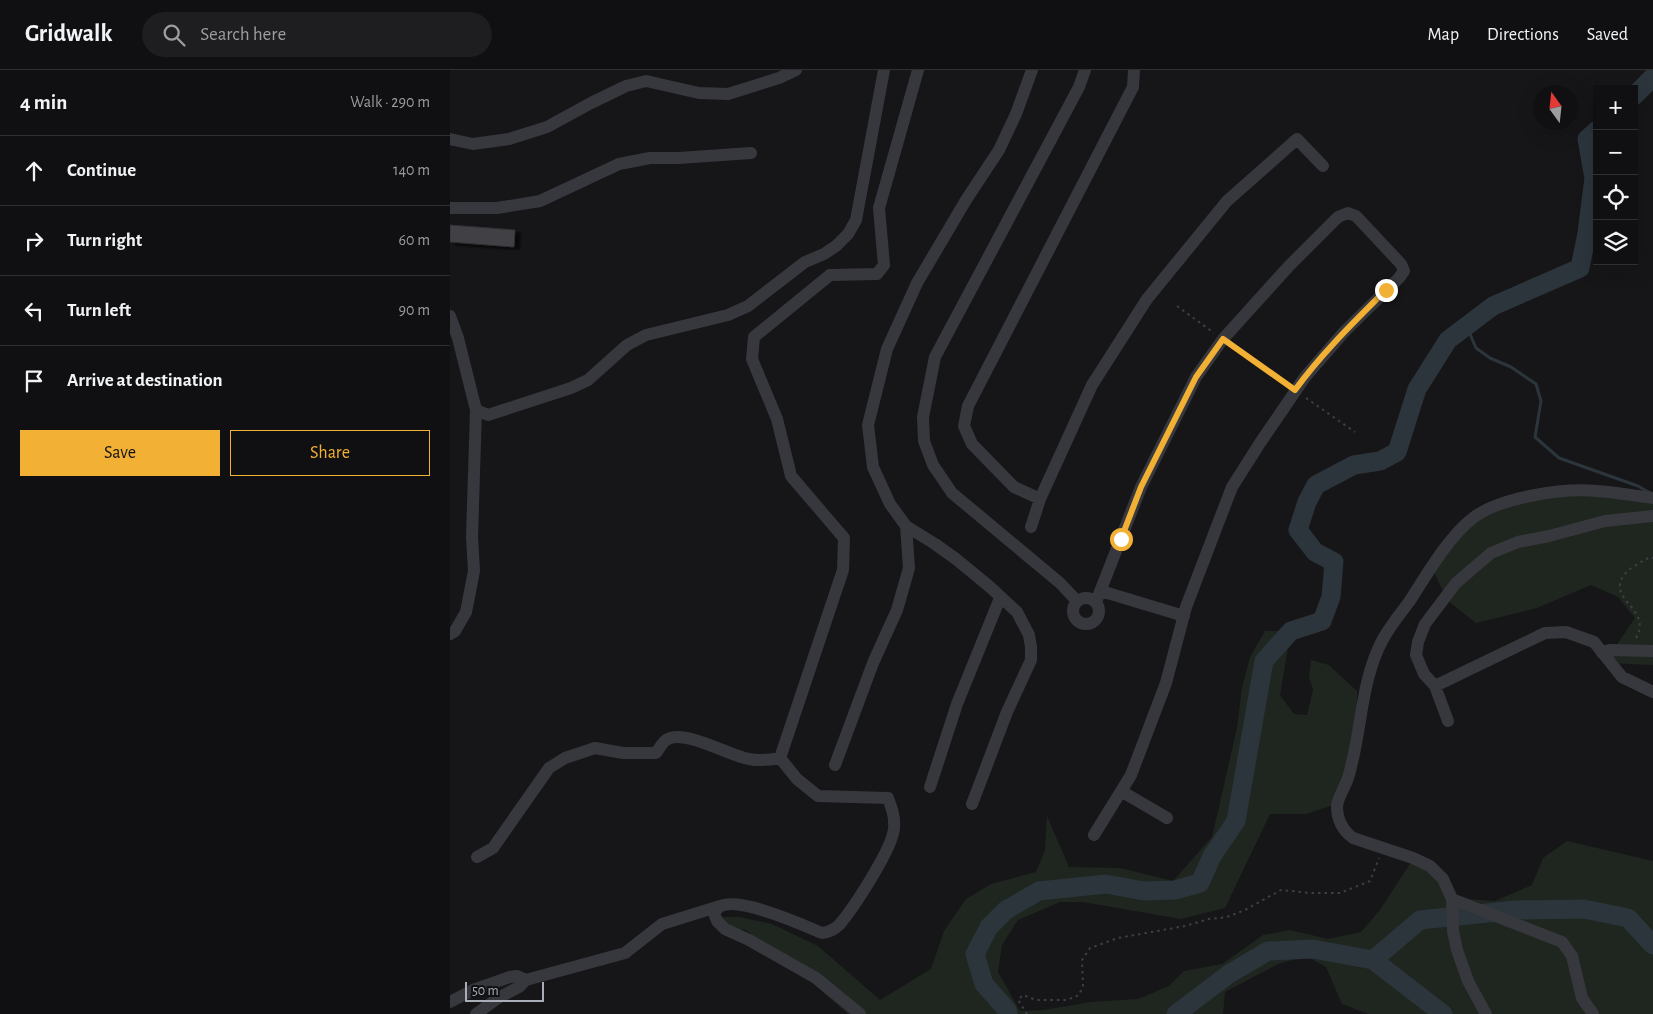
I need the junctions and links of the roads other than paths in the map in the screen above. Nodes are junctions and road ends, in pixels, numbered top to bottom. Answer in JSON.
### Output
{"nodes":[{"id":1,"x":796,"y":70,"type":"edge"},
{"id":2,"x":884,"y":70,"type":"edge"},
{"id":3,"x":918,"y":70,"type":"edge"},
{"id":4,"x":1032,"y":70,"type":"edge"},
{"id":5,"x":1085,"y":70,"type":"edge"},
{"id":6,"x":1134,"y":70,"type":"edge"},
{"id":7,"x":450,"y":140,"type":"edge"},
{"id":8,"x":750,"y":153,"type":"dead end"},
{"id":9,"x":1322,"y":166,"type":"dead end"},
{"id":10,"x":450,"y":208,"type":"edge"},
{"id":11,"x":450,"y":316,"type":"edge"},
{"id":12,"x":476,"y":410,"type":"junction"},
{"id":13,"x":1653,"y":498,"type":"edge"},
{"id":14,"x":1040,"y":500,"type":"junction"},
{"id":15,"x":1653,"y":516,"type":"edge"},
{"id":16,"x":906,"y":526,"type":"junction"},
{"id":17,"x":1031,"y":527,"type":"dead end"},
{"id":18,"x":1098,"y":597,"type":"junction"},
{"id":19,"x":1000,"y":598,"type":"junction"},
{"id":20,"x":1077,"y":601,"type":"junction"},
{"id":21,"x":1184,"y":616,"type":"junction"},
{"id":22,"x":450,"y":634,"type":"edge"},
{"id":23,"x":1653,"y":652,"type":"edge"},
{"id":24,"x":1602,"y":654,"type":"junction"},
{"id":25,"x":1435,"y":686,"type":"junction"},
{"id":26,"x":1653,"y":692,"type":"edge"},
{"id":27,"x":1448,"y":721,"type":"dead end"},
{"id":28,"x":780,"y":758,"type":"junction"},
{"id":29,"x":834,"y":765,"type":"dead end"},
{"id":30,"x":930,"y":788,"type":"dead end"},
{"id":31,"x":1121,"y":790,"type":"junction"},
{"id":32,"x":972,"y":804,"type":"dead end"},
{"id":33,"x":1167,"y":818,"type":"dead end"},
{"id":34,"x":1094,"y":836,"type":"dead end"},
{"id":35,"x":477,"y":857,"type":"dead end"},
{"id":36,"x":1452,"y":899,"type":"junction"},
{"id":37,"x":720,"y":906,"type":"junction"},
{"id":38,"x":526,"y":980,"type":"junction"},
{"id":39,"x":450,"y":1002,"type":"edge"},
{"id":40,"x":476,"y":1014,"type":"edge"},
{"id":41,"x":860,"y":1014,"type":"edge"},
{"id":42,"x":1486,"y":1014,"type":"edge"},
{"id":43,"x":1593,"y":1014,"type":"edge"}],
"edges":[{"from":1,"to":7,"type":"street"},
{"from":2,"to":12,"type":"street"},
{"from":3,"to":28,"type":"street"},
{"from":4,"to":16,"type":"street"},
{"from":5,"to":20,"type":"street"},
{"from":6,"to":14,"type":"street"},
{"from":8,"to":10,"type":"street"},
{"from":9,"to":14,"type":"street"},
{"from":11,"to":12,"type":"street"},
{"from":12,"to":22,"type":"street"},
{"from":13,"to":36,"type":"street"},
{"from":14,"to":17,"type":"street"},
{"from":15,"to":25,"type":"street"},
{"from":16,"to":19,"type":"street"},
{"from":16,"to":29,"type":"street"},
{"from":18,"to":20,"type":"street"},
{"from":18,"to":20,"type":"street"},
{"from":18,"to":21,"type":"street"},
{"from":18,"to":21,"type":"street"},
{"from":19,"to":30,"type":"street"},
{"from":19,"to":32,"type":"street"},
{"from":21,"to":31,"type":"street"},
{"from":23,"to":24,"type":"street"},
{"from":24,"to":25,"type":"street"},
{"from":24,"to":26,"type":"street"},
{"from":25,"to":27,"type":"street"},
{"from":28,"to":35,"type":"street"},
{"from":28,"to":37,"type":"street"},
{"from":31,"to":33,"type":"street"},
{"from":31,"to":34,"type":"street"},
{"from":36,"to":42,"type":"street"},
{"from":36,"to":43,"type":"street"},
{"from":37,"to":38,"type":"street"},
{"from":37,"to":41,"type":"street"},
{"from":38,"to":39,"type":"street"},
{"from":38,"to":40,"type":"street"}]}
